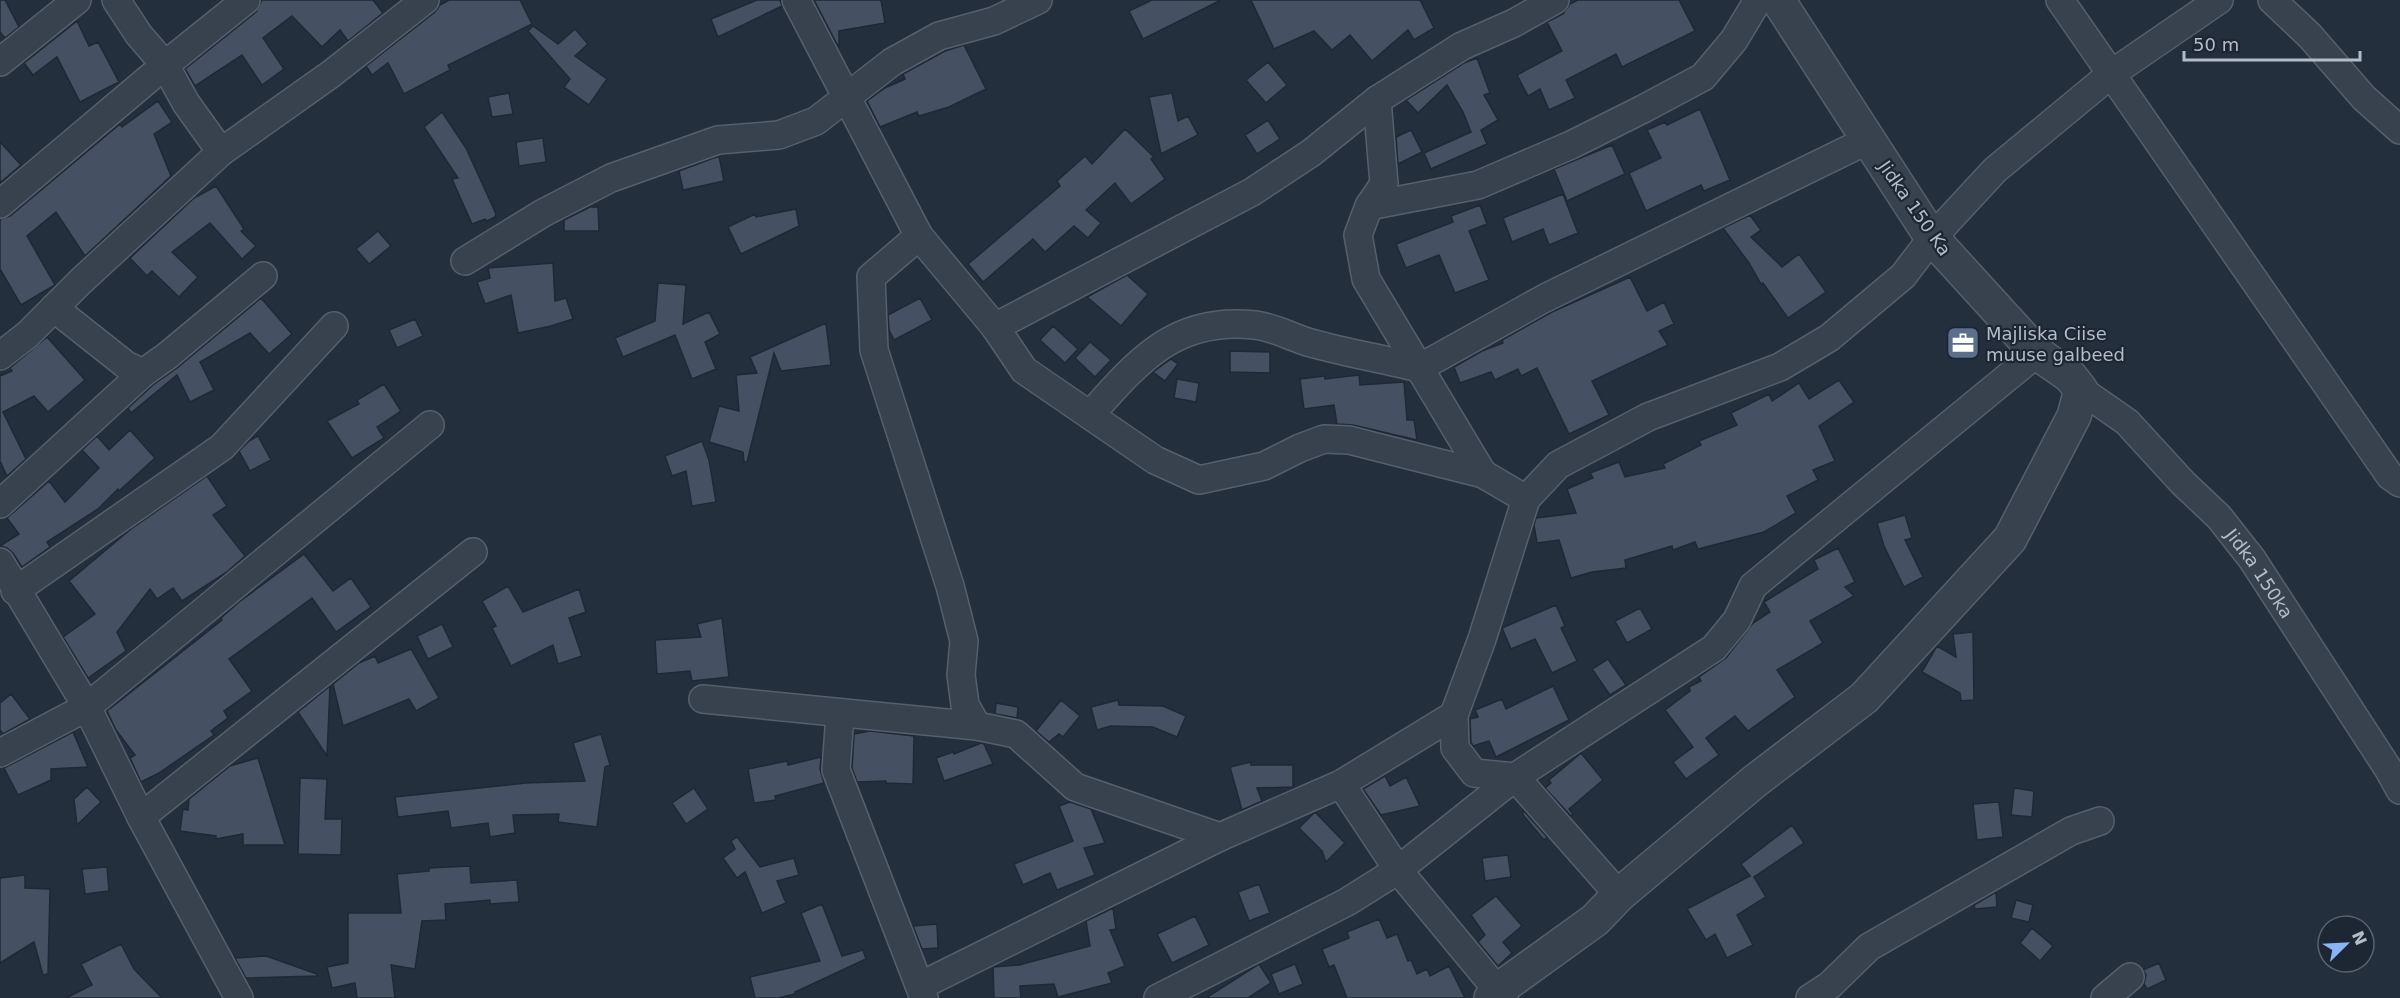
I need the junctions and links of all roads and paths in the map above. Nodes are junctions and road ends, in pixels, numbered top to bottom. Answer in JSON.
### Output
{"nodes":[{"id":1,"x":77,"y":0,"type":"edge"},
{"id":2,"x":116,"y":0,"type":"edge"},
{"id":3,"x":246,"y":0,"type":"edge"},
{"id":4,"x":425,"y":0,"type":"edge"},
{"id":5,"x":795,"y":0,"type":"edge"},
{"id":6,"x":1038,"y":0,"type":"edge"},
{"id":7,"x":1554,"y":0,"type":"edge"},
{"id":8,"x":1758,"y":0,"type":"edge"},
{"id":9,"x":1778,"y":0,"type":"edge"},
{"id":10,"x":2060,"y":0,"type":"edge"},
{"id":11,"x":2219,"y":0,"type":"edge"},
{"id":12,"x":2272,"y":0,"type":"edge"},
{"id":13,"x":0,"y":62,"type":"edge"},
{"id":14,"x":165,"y":65,"type":"junction"},
{"id":15,"x":2110,"y":74,"type":"junction"},
{"id":16,"x":847,"y":98,"type":"junction"},
{"id":17,"x":1377,"y":100,"type":"junction"},
{"id":18,"x":2400,"y":130,"type":"edge"},
{"id":19,"x":1868,"y":140,"type":"junction"},
{"id":20,"x":221,"y":152,"type":"junction"},
{"id":21,"x":0,"y":204,"type":"edge"},
{"id":22,"x":1369,"y":206,"type":"junction"},
{"id":23,"x":919,"y":236,"type":"junction"},
{"id":24,"x":1932,"y":238,"type":"junction"},
{"id":25,"x":465,"y":261,"type":"dead end"},
{"id":26,"x":263,"y":276,"type":"dead end"},
{"id":27,"x":54,"y":308,"type":"junction"},
{"id":28,"x":334,"y":326,"type":"dead end"},
{"id":29,"x":995,"y":327,"type":"junction"},
{"id":30,"x":2037,"y":353,"type":"junction"},
{"id":31,"x":0,"y":356,"type":"edge"},
{"id":32,"x":1419,"y":368,"type":"junction"},
{"id":33,"x":143,"y":373,"type":"junction"},
{"id":34,"x":2081,"y":390,"type":"junction"},
{"id":35,"x":1090,"y":415,"type":"junction"},
{"id":36,"x":430,"y":425,"type":"dead end"},
{"id":37,"x":1483,"y":474,"type":"junction"},
{"id":38,"x":2400,"y":483,"type":"edge"},
{"id":39,"x":1526,"y":499,"type":"junction"},
{"id":40,"x":0,"y":504,"type":"edge"},
{"id":41,"x":473,"y":552,"type":"dead end"},
{"id":42,"x":0,"y":562,"type":"edge"},
{"id":43,"x":15,"y":591,"type":"junction"},
{"id":44,"x":703,"y":699,"type":"dead end"},
{"id":45,"x":87,"y":707,"type":"junction"},
{"id":46,"x":840,"y":714,"type":"junction"},
{"id":47,"x":1454,"y":715,"type":"junction"},
{"id":48,"x":977,"y":726,"type":"junction"},
{"id":49,"x":0,"y":753,"type":"edge"},
{"id":50,"x":2396,"y":774,"type":"edge"},
{"id":51,"x":1515,"y":777,"type":"junction"},
{"id":52,"x":1341,"y":784,"type":"junction"},
{"id":53,"x":141,"y":817,"type":"junction"},
{"id":54,"x":2100,"y":821,"type":"dead end"},
{"id":55,"x":1220,"y":837,"type":"junction"},
{"id":56,"x":1398,"y":870,"type":"junction"},
{"id":57,"x":1619,"y":895,"type":"junction"},
{"id":58,"x":2130,"y":977,"type":"dead end"},
{"id":59,"x":922,"y":992,"type":"edge"},
{"id":60,"x":1498,"y":995,"type":"edge"},
{"id":61,"x":239,"y":998,"type":"edge"},
{"id":62,"x":1158,"y":998,"type":"edge"},
{"id":63,"x":1810,"y":998,"type":"edge"},
{"id":64,"x":2105,"y":998,"type":"edge"}],
"edges":[{"from":1,"to":13,"type":"street"},
{"from":2,"to":14,"type":"street"},
{"from":3,"to":14,"type":"street"},
{"from":4,"to":20,"type":"street"},
{"from":5,"to":16,"type":"street"},
{"from":6,"to":16,"type":"street"},
{"from":7,"to":17,"type":"street"},
{"from":8,"to":22,"type":"street"},
{"from":9,"to":19,"type":"street","name":"Jidka 150 Ka"},
{"from":10,"to":15,"type":"street"},
{"from":11,"to":15,"type":"street"},
{"from":12,"to":18,"type":"street"},
{"from":14,"to":20,"type":"street"},
{"from":14,"to":21,"type":"street"},
{"from":15,"to":24,"type":"street"},
{"from":15,"to":38,"type":"street"},
{"from":16,"to":23,"type":"street"},
{"from":16,"to":25,"type":"street"},
{"from":17,"to":22,"type":"street"},
{"from":17,"to":29,"type":"street"},
{"from":19,"to":24,"type":"street","name":"Jidka 150 Ka"},
{"from":19,"to":32,"type":"street"},
{"from":20,"to":27,"type":"street"},
{"from":22,"to":32,"type":"street"},
{"from":23,"to":29,"type":"street"},
{"from":23,"to":48,"type":"street"},
{"from":24,"to":30,"type":"street","name":"Jidka 150 Ka"},
{"from":24,"to":39,"type":"street"},
{"from":26,"to":33,"type":"street"},
{"from":27,"to":31,"type":"street"},
{"from":27,"to":33,"type":"street"},
{"from":28,"to":43,"type":"street"},
{"from":29,"to":35,"type":"street"},
{"from":30,"to":34,"type":"street","name":"Jidka 150 Ka"},
{"from":30,"to":51,"type":"street"},
{"from":32,"to":35,"type":"street"},
{"from":32,"to":37,"type":"street"},
{"from":33,"to":40,"type":"street"},
{"from":34,"to":50,"type":"street","name":"Jidka 150ka"},
{"from":34,"to":57,"type":"street"},
{"from":35,"to":37,"type":"street"},
{"from":36,"to":45,"type":"street"},
{"from":37,"to":39,"type":"street"},
{"from":39,"to":47,"type":"street"},
{"from":41,"to":53,"type":"street"},
{"from":42,"to":43,"type":"street"},
{"from":43,"to":45,"type":"street"},
{"from":44,"to":46,"type":"street"},
{"from":45,"to":49,"type":"street"},
{"from":45,"to":53,"type":"street"},
{"from":46,"to":48,"type":"street"},
{"from":46,"to":59,"type":"street"},
{"from":47,"to":51,"type":"street"},
{"from":47,"to":52,"type":"street"},
{"from":48,"to":55,"type":"street"},
{"from":51,"to":56,"type":"street"},
{"from":51,"to":57,"type":"street"},
{"from":52,"to":55,"type":"street"},
{"from":52,"to":56,"type":"street"},
{"from":53,"to":61,"type":"street"},
{"from":54,"to":63,"type":"street"},
{"from":55,"to":59,"type":"street"},
{"from":56,"to":60,"type":"street"},
{"from":56,"to":62,"type":"street"},
{"from":57,"to":60,"type":"street"},
{"from":58,"to":64,"type":"street"}]}
